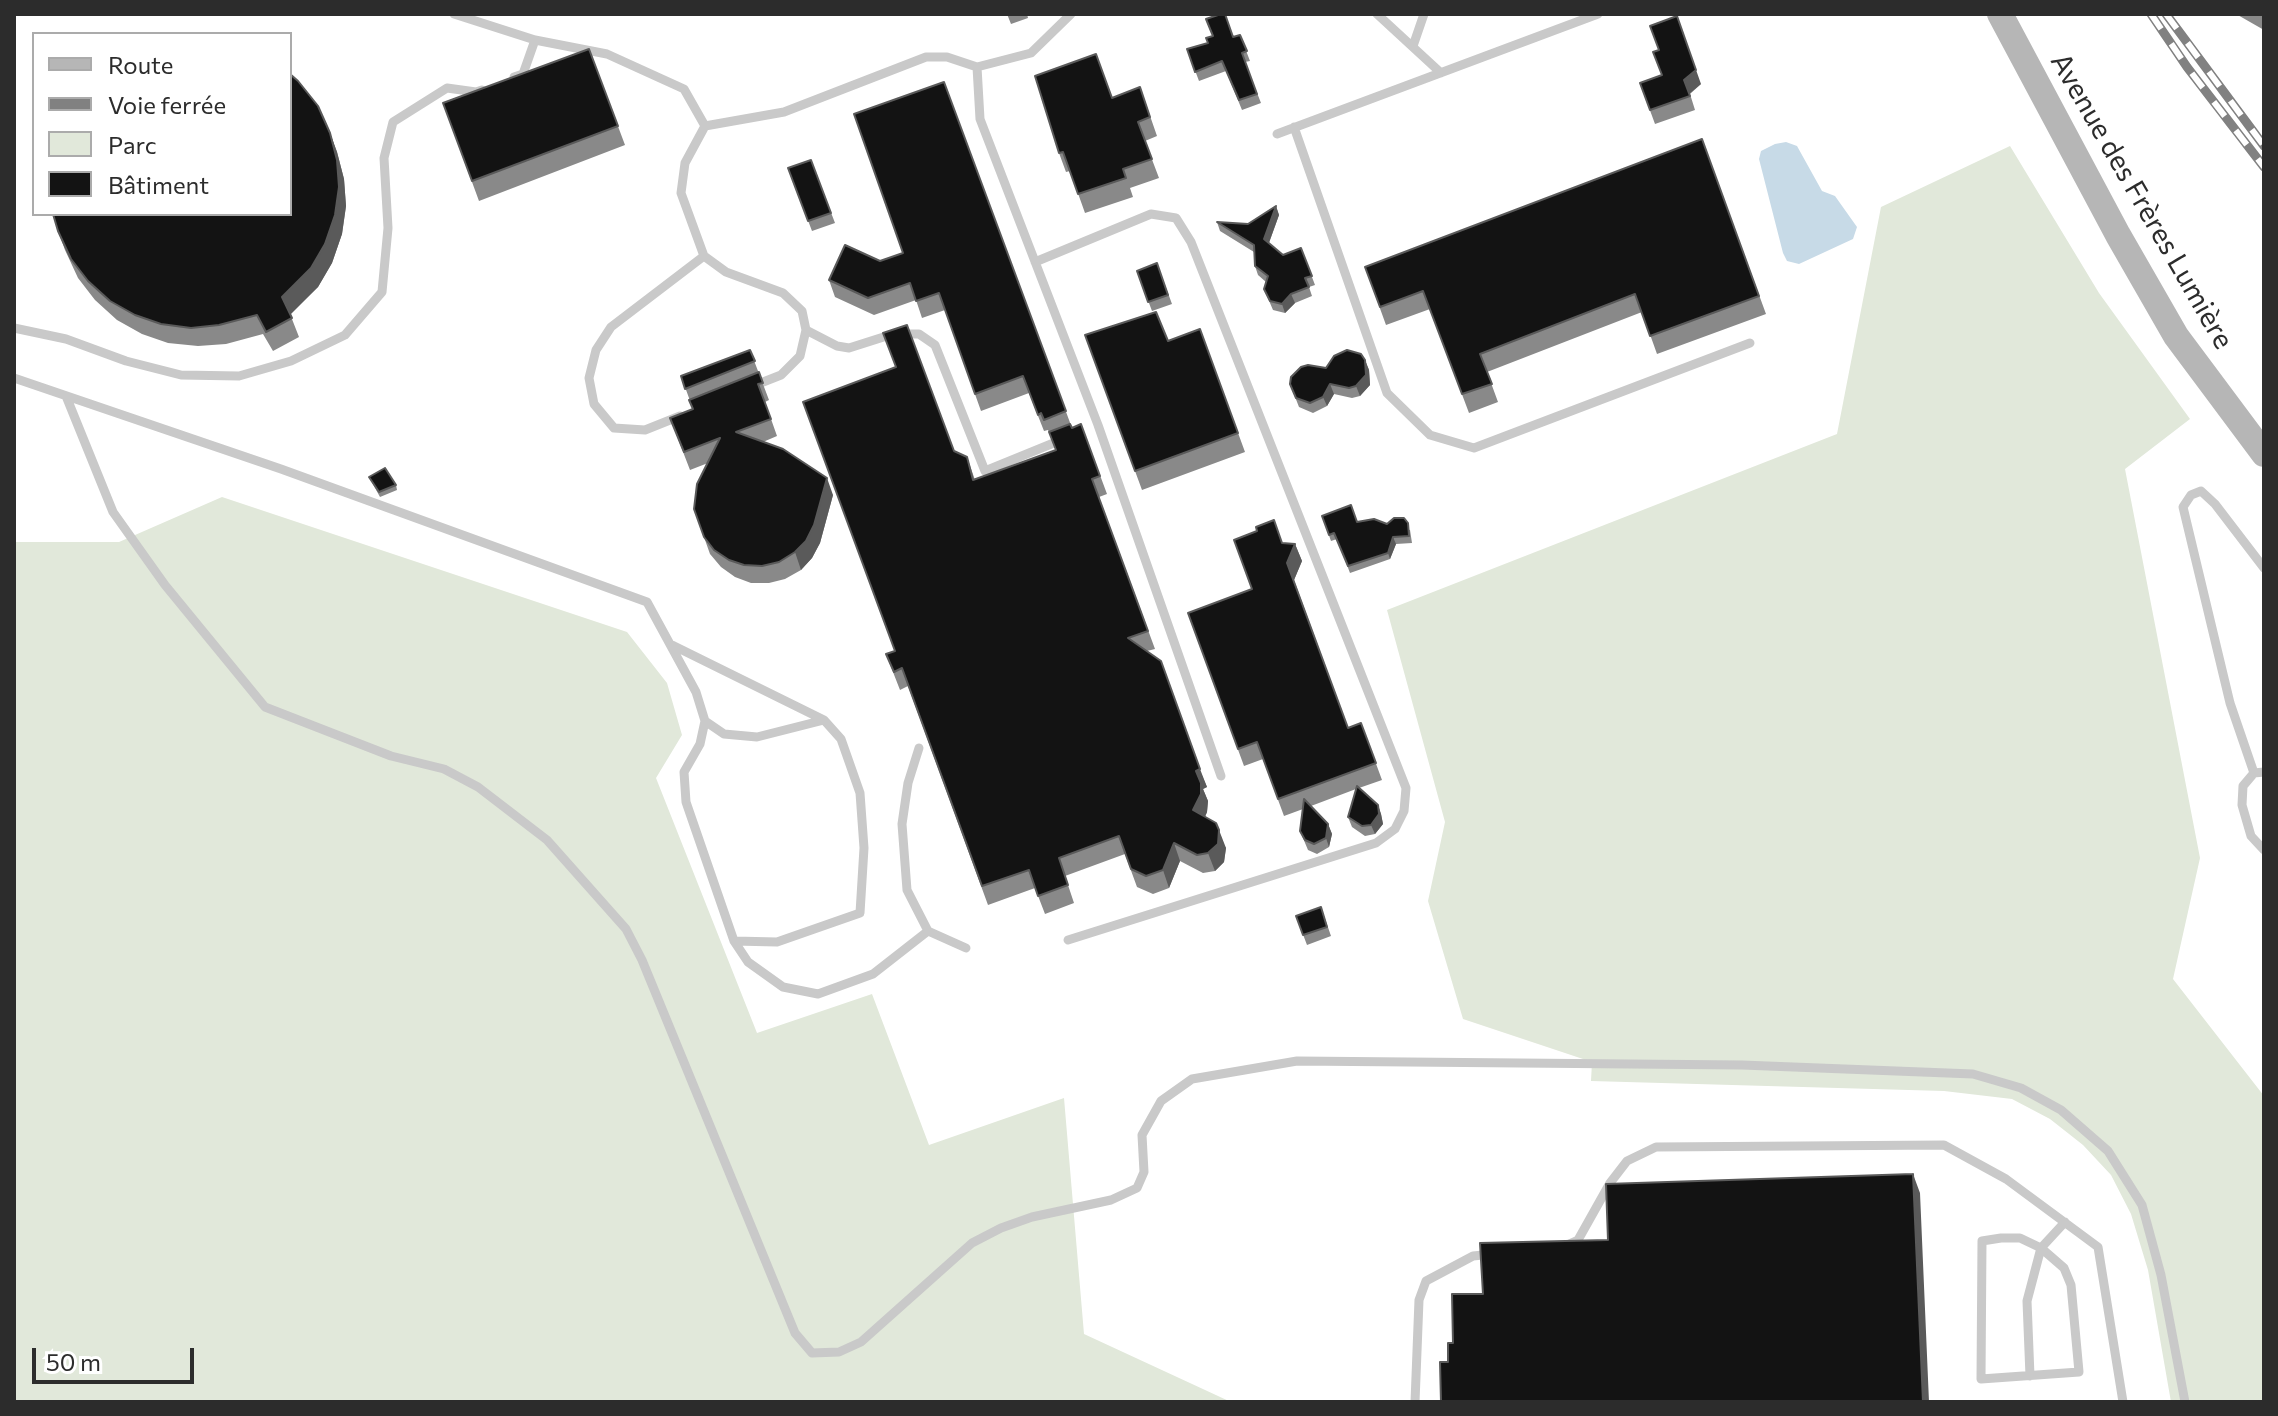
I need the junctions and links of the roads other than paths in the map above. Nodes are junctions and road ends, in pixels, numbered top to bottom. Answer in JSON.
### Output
{"nodes":[{"id":1,"x":454,"y":14,"type":"edge"},
{"id":2,"x":1071,"y":14,"type":"edge"},
{"id":3,"x":1377,"y":14,"type":"edge"},
{"id":4,"x":1424,"y":14,"type":"edge"},
{"id":5,"x":1598,"y":14,"type":"edge"},
{"id":6,"x":2000,"y":14,"type":"edge"},
{"id":7,"x":535,"y":40,"type":"junction"},
{"id":8,"x":1413,"y":46,"type":"junction"},
{"id":9,"x":977,"y":67,"type":"junction"},
{"id":10,"x":1441,"y":73,"type":"junction"},
{"id":11,"x":499,"y":83,"type":"edge"},
{"id":12,"x":488,"y":88,"type":"edge"},
{"id":13,"x":705,"y":126,"type":"junction"},
{"id":14,"x":1294,"y":127,"type":"junction"},
{"id":15,"x":1277,"y":134,"type":"dead end"},
{"id":16,"x":704,"y":256,"type":"junction"},
{"id":17,"x":1035,"y":262,"type":"junction"},
{"id":18,"x":14,"y":328,"type":"edge"},
{"id":19,"x":806,"y":330,"type":"junction"},
{"id":20,"x":1750,"y":343,"type":"dead end"},
{"id":21,"x":14,"y":378,"type":"edge"},
{"id":22,"x":740,"y":392,"type":"edge"},
{"id":23,"x":66,"y":396,"type":"junction"},
{"id":24,"x":686,"y":414,"type":"edge"},
{"id":25,"x":1098,"y":425,"type":"junction"},
{"id":26,"x":1084,"y":431,"type":"edge"},
{"id":27,"x":1070,"y":437,"type":"edge"},
{"id":28,"x":2264,"y":454,"type":"edge"},
{"id":29,"x":2264,"y":568,"type":"edge"},
{"id":30,"x":672,"y":645,"type":"junction"},
{"id":31,"x":824,"y":720,"type":"junction"},
{"id":32,"x":705,"y":721,"type":"junction"},
{"id":33,"x":919,"y":748,"type":"dead end"},
{"id":34,"x":2259,"y":772,"type":"edge"},
{"id":35,"x":1221,"y":776,"type":"dead end"},
{"id":36,"x":2264,"y":850,"type":"edge"},
{"id":37,"x":928,"y":931,"type":"junction"},
{"id":38,"x":1068,"y":940,"type":"dead end"},
{"id":39,"x":734,"y":941,"type":"junction"},
{"id":40,"x":966,"y":948,"type":"dead end"},
{"id":41,"x":2065,"y":1222,"type":"junction"},
{"id":42,"x":1562,"y":1247,"type":"edge"},
{"id":43,"x":2041,"y":1248,"type":"junction"},
{"id":44,"x":1502,"y":1253,"type":"edge"},
{"id":45,"x":2030,"y":1376,"type":"junction"},
{"id":46,"x":1415,"y":1402,"type":"edge"},
{"id":47,"x":2123,"y":1402,"type":"edge"},
{"id":48,"x":2185,"y":1402,"type":"edge"}],
"edges":[{"from":1,"to":7,"type":"lane"},
{"from":2,"to":9,"type":"lane"},
{"from":3,"to":8,"type":"lane"},
{"from":4,"to":8,"type":"lane"},
{"from":5,"to":10,"type":"lane"},
{"from":6,"to":28,"type":"street","name":"Avenue des Frères Lumière"},
{"from":7,"to":11,"type":"lane"},
{"from":7,"to":13,"type":"lane"},
{"from":8,"to":10,"type":"lane"},
{"from":9,"to":13,"type":"lane"},
{"from":9,"to":17,"type":"lane"},
{"from":10,"to":14,"type":"lane"},
{"from":12,"to":18,"type":"lane"},
{"from":13,"to":16,"type":"lane"},
{"from":14,"to":15,"type":"lane"},
{"from":14,"to":20,"type":"lane"},
{"from":16,"to":19,"type":"lane"},
{"from":16,"to":24,"type":"lane"},
{"from":17,"to":25,"type":"lane"},
{"from":17,"to":38,"type":"lane"},
{"from":19,"to":22,"type":"lane"},
{"from":19,"to":27,"type":"lane"},
{"from":21,"to":23,"type":"lane"},
{"from":23,"to":30,"type":"lane"},
{"from":23,"to":48,"type":"lane"},
{"from":25,"to":26,"type":"lane"},
{"from":25,"to":35,"type":"lane"},
{"from":29,"to":34,"type":"lane"},
{"from":30,"to":31,"type":"lane"},
{"from":30,"to":32,"type":"lane"},
{"from":31,"to":32,"type":"lane"},
{"from":31,"to":39,"type":"lane"},
{"from":32,"to":39,"type":"lane"},
{"from":33,"to":37,"type":"lane"},
{"from":34,"to":36,"type":"lane"},
{"from":37,"to":39,"type":"lane"},
{"from":37,"to":40,"type":"lane"},
{"from":41,"to":42,"type":"lane"},
{"from":41,"to":43,"type":"lane"},
{"from":41,"to":47,"type":"lane"},
{"from":43,"to":45,"type":"lane"},
{"from":43,"to":45,"type":"lane"},
{"from":43,"to":45,"type":"lane"},
{"from":44,"to":46,"type":"lane"}]}
